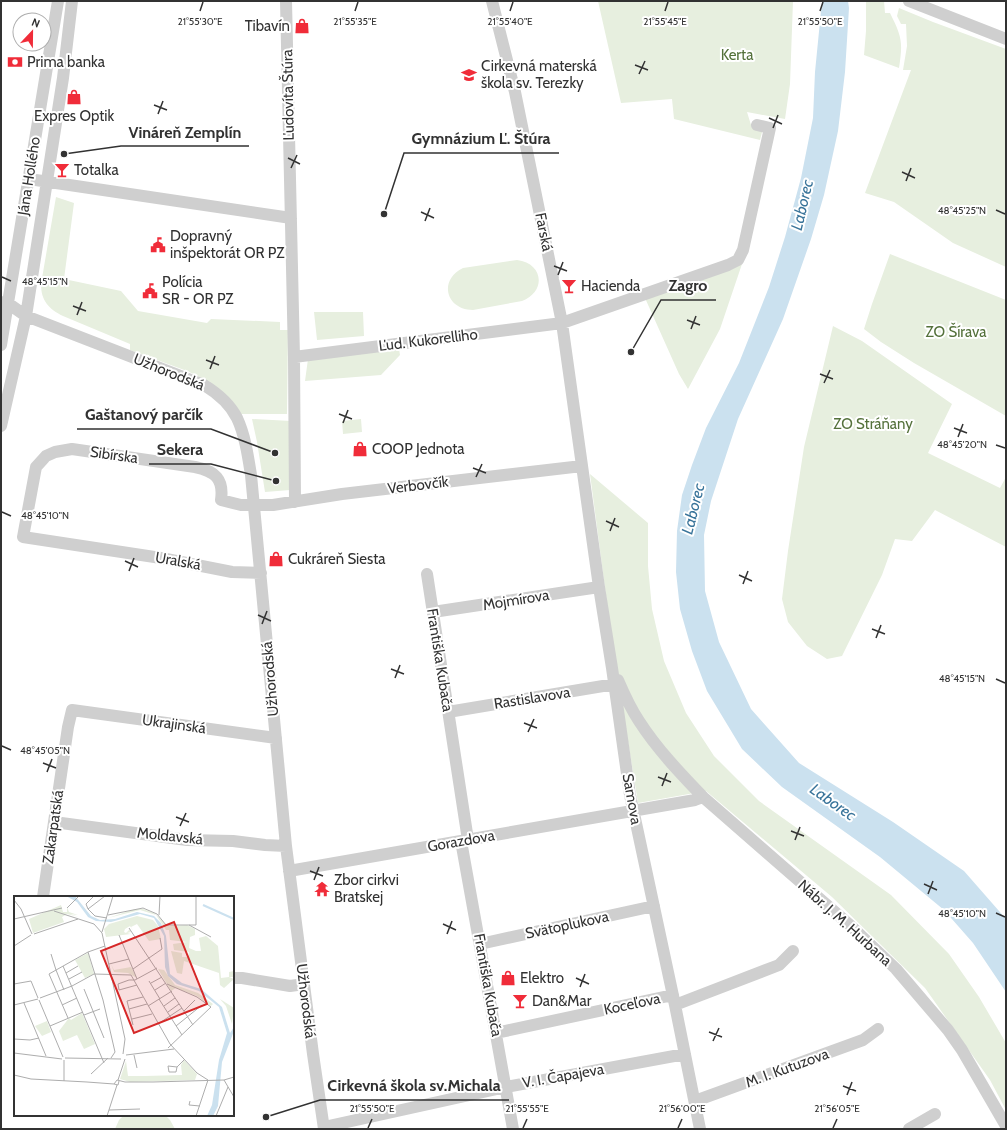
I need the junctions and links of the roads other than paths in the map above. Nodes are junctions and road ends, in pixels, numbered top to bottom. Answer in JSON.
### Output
{"nodes":[{"id":1,"x":58,"y":1,"type":"edge"},
{"id":2,"x":72,"y":1,"type":"edge"},
{"id":3,"x":286,"y":1,"type":"edge"},
{"id":4,"x":492,"y":1,"type":"edge"},
{"id":5,"x":908,"y":1,"type":"edge"},
{"id":6,"x":1006,"y":40,"type":"edge"},
{"id":7,"x":38,"y":122,"type":"junction"},
{"id":8,"x":56,"y":125,"type":"junction"},
{"id":9,"x":757,"y":125,"type":"dead end"},
{"id":10,"x":29,"y":179,"type":"junction"},
{"id":11,"x":47,"y":183,"type":"junction"},
{"id":12,"x":291,"y":218,"type":"junction"},
{"id":13,"x":5,"y":303,"type":"edge"},
{"id":14,"x":26,"y":316,"type":"junction"},
{"id":15,"x":562,"y":323,"type":"junction"},
{"id":16,"x":1,"y":345,"type":"edge"},
{"id":17,"x":294,"y":357,"type":"junction"},
{"id":18,"x":1,"y":426,"type":"edge"},
{"id":19,"x":582,"y":466,"type":"junction"},
{"id":20,"x":221,"y":500,"type":"joint"},
{"id":21,"x":295,"y":502,"type":"junction"},
{"id":22,"x":254,"y":505,"type":"junction"},
{"id":23,"x":23,"y":537,"type":"joint"},
{"id":24,"x":261,"y":573,"type":"junction"},
{"id":25,"x":427,"y":574,"type":"dead end"},
{"id":26,"x":599,"y":587,"type":"junction"},
{"id":27,"x":433,"y":612,"type":"junction"},
{"id":28,"x":612,"y":668,"type":"junction"},
{"id":29,"x":615,"y":684,"type":"junction"},
{"id":30,"x":72,"y":710,"type":"joint"},
{"id":31,"x":448,"y":712,"type":"junction"},
{"id":32,"x":276,"y":738,"type":"junction"},
{"id":33,"x":703,"y":797,"type":"junction"},
{"id":34,"x":633,"y":810,"type":"junction"},
{"id":35,"x":54,"y":822,"type":"junction"},
{"id":36,"x":465,"y":840,"type":"junction"},
{"id":37,"x":286,"y":846,"type":"junction"},
{"id":38,"x":289,"y":872,"type":"junction"},
{"id":39,"x":43,"y":896,"type":"edge"},
{"id":40,"x":654,"y":906,"type":"junction"},
{"id":41,"x":480,"y":944,"type":"junction"},
{"id":42,"x":793,"y":951,"type":"dead end"},
{"id":43,"x":234,"y":978,"type":"edge"},
{"id":44,"x":304,"y":984,"type":"junction"},
{"id":45,"x":674,"y":1000,"type":"junction"},
{"id":46,"x":878,"y":1030,"type":"dead end"},
{"id":47,"x":496,"y":1033,"type":"junction"},
{"id":48,"x":685,"y":1054,"type":"junction"},
{"id":49,"x":506,"y":1087,"type":"junction"},
{"id":50,"x":694,"y":1101,"type":"junction"},
{"id":51,"x":935,"y":1114,"type":"dead end"},
{"id":52,"x":1006,"y":1126,"type":"edge"},
{"id":53,"x":324,"y":1128,"type":"edge"},
{"id":54,"x":513,"y":1129,"type":"edge"},
{"id":55,"x":700,"y":1129,"type":"edge"},
{"id":56,"x":909,"y":1129,"type":"edge"}],
"edges":[{"from":1,"to":7,"type":"street","name":"Jána Hollého"},
{"from":2,"to":8,"type":"street","name":"Jána Hollého"},
{"from":3,"to":12,"type":"street","name":"Ľudovíta Štúra"},
{"from":4,"to":15,"type":"street","name":"Farská"},
{"from":5,"to":6,"type":"street"},
{"from":7,"to":8,"type":"street"},
{"from":7,"to":10,"type":"street","name":"Jána Hollého"},
{"from":8,"to":11,"type":"street","name":"Jána Hollého"},
{"from":9,"to":15,"type":"street","name":"Ľud. Kukorelliho"},
{"from":10,"to":11,"type":"street"},
{"from":10,"to":13,"type":"street","name":"Jána Hollého"},
{"from":11,"to":12,"type":"street"},
{"from":11,"to":14,"type":"street","name":"Jána Hollého"},
{"from":12,"to":17,"type":"street","name":"Ľudovíta Štúra"},
{"from":13,"to":14,"type":"street"},
{"from":13,"to":16,"type":"street","name":"Jána Hollého"},
{"from":14,"to":18,"type":"street","name":"Jána Hollého"},
{"from":14,"to":22,"type":"street","name":"Užhorodská"},
{"from":15,"to":17,"type":"street","name":"Ľud. Kukorelliho"},
{"from":15,"to":19,"type":"street","name":"Farská"},
{"from":17,"to":21,"type":"street"},
{"from":19,"to":21,"type":"street","name":"Verbovčík"},
{"from":19,"to":26,"type":"street","name":"Samova"},
{"from":20,"to":22,"type":"street","name":"Verbovčík"},
{"from":20,"to":23,"type":"street","name":"Sibírska"},
{"from":21,"to":22,"type":"street","name":"Verbovčík"},
{"from":22,"to":24,"type":"street","name":"Užhorodská"},
{"from":23,"to":24,"type":"street","name":"Uralská"},
{"from":24,"to":32,"type":"street","name":"Užhorodská"},
{"from":25,"to":27,"type":"street","name":"Františka Kubača"},
{"from":26,"to":27,"type":"street","name":"Mojmírova"},
{"from":26,"to":28,"type":"street","name":"Samova"},
{"from":27,"to":31,"type":"street","name":"Františka Kubača"},
{"from":28,"to":29,"type":"street","name":"Samova"},
{"from":28,"to":33,"type":"street","name":"Nábr. J. M. Hurbana"},
{"from":29,"to":31,"type":"street","name":"Rastislavova"},
{"from":29,"to":34,"type":"street","name":"Samova"},
{"from":30,"to":32,"type":"street","name":"Ukrajinská"},
{"from":30,"to":35,"type":"street","name":"Zakarpatská"},
{"from":31,"to":36,"type":"street","name":"Františka Kubača"},
{"from":32,"to":37,"type":"street","name":"Užhorodská"},
{"from":33,"to":34,"type":"street"},
{"from":33,"to":52,"type":"street","name":"Nábr. J. M. Hurbana"},
{"from":34,"to":36,"type":"street","name":"Gorazdova"},
{"from":34,"to":40,"type":"street","name":"Samova"},
{"from":35,"to":37,"type":"street","name":"Moldavská"},
{"from":35,"to":39,"type":"street","name":"Zakarpatská"},
{"from":36,"to":38,"type":"street","name":"Gorazdova"},
{"from":36,"to":41,"type":"street","name":"Františka Kubača"},
{"from":37,"to":38,"type":"street","name":"Užhorodská"},
{"from":38,"to":44,"type":"street","name":"Užhorodská"},
{"from":40,"to":41,"type":"street","name":"Svätoplukova"},
{"from":40,"to":45,"type":"street","name":"Samova"},
{"from":41,"to":47,"type":"street","name":"Františka Kubača"},
{"from":42,"to":45,"type":"street","name":"Koceľova"},
{"from":43,"to":44,"type":"street"},
{"from":44,"to":53,"type":"street","name":"Užhorodská"},
{"from":45,"to":47,"type":"street","name":"Koceľova"},
{"from":45,"to":48,"type":"street","name":"Samova"},
{"from":46,"to":50,"type":"street","name":"M. I. Kutuzova"},
{"from":47,"to":49,"type":"street","name":"Františka Kubača"},
{"from":48,"to":49,"type":"street","name":"V. I. Čapajeva"},
{"from":48,"to":50,"type":"street","name":"Samova"},
{"from":49,"to":53,"type":"street","name":"V. I. Čapajeva"},
{"from":49,"to":54,"type":"street","name":"Františka Kubača"},
{"from":50,"to":55,"type":"street","name":"Samova"},
{"from":51,"to":56,"type":"street"}]}
